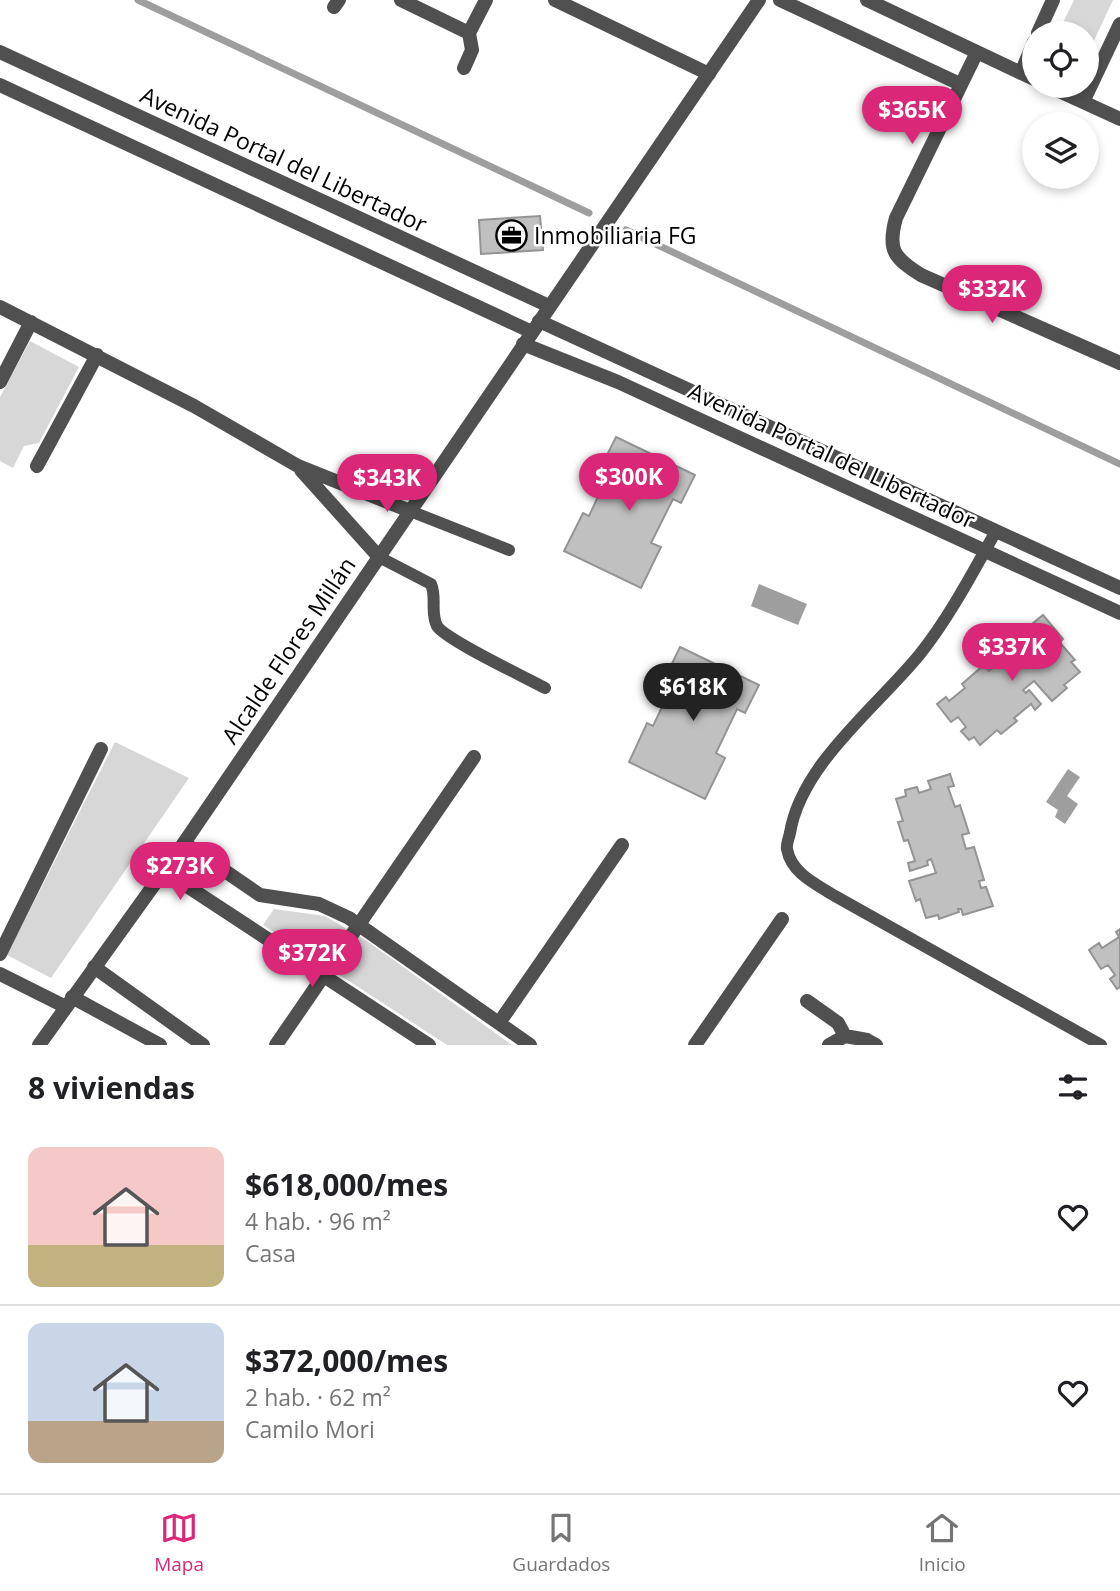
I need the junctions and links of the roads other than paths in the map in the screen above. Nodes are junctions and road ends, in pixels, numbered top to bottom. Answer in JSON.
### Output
{"nodes":[{"id":1,"x":401,"y":0,"type":"edge"},
{"id":2,"x":486,"y":0,"type":"edge"},
{"id":3,"x":555,"y":0,"type":"edge"},
{"id":4,"x":759,"y":0,"type":"edge"},
{"id":5,"x":780,"y":0,"type":"edge"},
{"id":6,"x":867,"y":0,"type":"edge"},
{"id":7,"x":1053,"y":0,"type":"edge"},
{"id":8,"x":1043,"y":21,"type":"edge"},
{"id":9,"x":1120,"y":24,"type":"edge"},
{"id":10,"x":469,"y":33,"type":"junction"},
{"id":11,"x":0,"y":52,"type":"edge"},
{"id":12,"x":976,"y":52,"type":"junction"},
{"id":13,"x":464,"y":68,"type":"dead end"},
{"id":14,"x":709,"y":74,"type":"junction"},
{"id":15,"x":1022,"y":74,"type":"edge"},
{"id":16,"x":960,"y":84,"type":"junction"},
{"id":17,"x":0,"y":85,"type":"edge"},
{"id":18,"x":1074,"y":98,"type":"edge"},
{"id":19,"x":1083,"y":102,"type":"junction"},
{"id":20,"x":1120,"y":119,"type":"edge"},
{"id":21,"x":549,"y":306,"type":"junction"},
{"id":22,"x":0,"y":307,"type":"edge"},
{"id":23,"x":32,"y":322,"type":"junction"},
{"id":24,"x":535,"y":326,"type":"junction"},
{"id":25,"x":523,"y":344,"type":"junction"},
{"id":26,"x":97,"y":355,"type":"junction"},
{"id":27,"x":1120,"y":363,"type":"edge"},
{"id":28,"x":0,"y":382,"type":"edge"},
{"id":29,"x":37,"y":466,"type":"dead end"},
{"id":30,"x":298,"y":466,"type":"junction"},
{"id":31,"x":410,"y":511,"type":"junction"},
{"id":32,"x":996,"y":531,"type":"junction"},
{"id":33,"x":509,"y":550,"type":"dead end"},
{"id":34,"x":985,"y":551,"type":"junction"},
{"id":35,"x":379,"y":557,"type":"junction"},
{"id":36,"x":1120,"y":588,"type":"edge"},
{"id":37,"x":1120,"y":613,"type":"edge"},
{"id":38,"x":545,"y":688,"type":"dead end"},
{"id":39,"x":101,"y":748,"type":"dead end"},
{"id":40,"x":474,"y":757,"type":"dead end"},
{"id":41,"x":184,"y":843,"type":"junction"},
{"id":42,"x":622,"y":845,"type":"dead end"},
{"id":43,"x":164,"y":871,"type":"junction"},
{"id":44,"x":782,"y":919,"type":"dead end"},
{"id":45,"x":359,"y":925,"type":"junction"},
{"id":46,"x":0,"y":954,"type":"edge"},
{"id":47,"x":94,"y":967,"type":"junction"},
{"id":48,"x":0,"y":974,"type":"edge"},
{"id":49,"x":324,"y":976,"type":"junction"},
{"id":50,"x":807,"y":1001,"type":"dead end"},
{"id":51,"x":69,"y":1002,"type":"junction"},
{"id":52,"x":499,"y":1023,"type":"junction"},
{"id":53,"x":845,"y":1036,"type":"junction"},
{"id":54,"x":39,"y":1045,"type":"edge"},
{"id":55,"x":160,"y":1045,"type":"edge"},
{"id":56,"x":203,"y":1045,"type":"edge"},
{"id":57,"x":276,"y":1045,"type":"edge"},
{"id":58,"x":429,"y":1045,"type":"edge"},
{"id":59,"x":530,"y":1045,"type":"edge"},
{"id":60,"x":695,"y":1045,"type":"edge"},
{"id":61,"x":829,"y":1045,"type":"edge"},
{"id":62,"x":876,"y":1045,"type":"edge"},
{"id":63,"x":1101,"y":1045,"type":"edge"}],
"edges":[{"from":1,"to":10,"type":"street"},
{"from":2,"to":10,"type":"street"},
{"from":3,"to":14,"type":"street"},
{"from":4,"to":14,"type":"street","name":"Alcalde Flores Millán"},
{"from":5,"to":16,"type":"street"},
{"from":6,"to":12,"type":"street"},
{"from":7,"to":8,"type":"street"},
{"from":9,"to":19,"type":"street"},
{"from":10,"to":13,"type":"street"},
{"from":11,"to":21,"type":"street","name":"Avenida Portal del Libertador"},
{"from":12,"to":15,"type":"street"},
{"from":12,"to":16,"type":"street"},
{"from":14,"to":21,"type":"street","name":"Alcalde Flores Millán"},
{"from":16,"to":27,"type":"street"},
{"from":17,"to":24,"type":"street","name":"Avenida Portal del Libertador"},
{"from":18,"to":19,"type":"street"},
{"from":19,"to":20,"type":"street"},
{"from":21,"to":24,"type":"street","name":"Alcalde Flores Millán"},
{"from":22,"to":23,"type":"street"},
{"from":23,"to":26,"type":"street"},
{"from":23,"to":28,"type":"street"},
{"from":24,"to":25,"type":"street","name":"Alcalde Flores Millán"},
{"from":24,"to":32,"type":"street","name":"Avenida Portal del Libertador"},
{"from":25,"to":31,"type":"street","name":"Alcalde Flores Millán"},
{"from":25,"to":34,"type":"street","name":"Avenida Portal del Libertador"},
{"from":26,"to":29,"type":"street"},
{"from":26,"to":30,"type":"street"},
{"from":30,"to":31,"type":"street"},
{"from":30,"to":35,"type":"street"},
{"from":31,"to":33,"type":"lane"},
{"from":31,"to":35,"type":"street","name":"Alcalde Flores Millán"},
{"from":32,"to":34,"type":"lane"},
{"from":32,"to":36,"type":"street","name":"Avenida Portal del Libertador"},
{"from":34,"to":37,"type":"street","name":"Avenida Portal del Libertador"},
{"from":34,"to":63,"type":"lane"},
{"from":35,"to":38,"type":"lane"},
{"from":35,"to":41,"type":"street","name":"Alcalde Flores Millán"},
{"from":39,"to":46,"type":"street"},
{"from":40,"to":45,"type":"street"},
{"from":41,"to":43,"type":"street","name":"Alcalde Flores Millán"},
{"from":41,"to":45,"type":"street"},
{"from":42,"to":52,"type":"street"},
{"from":43,"to":47,"type":"street","name":"Alcalde Flores Millán"},
{"from":43,"to":49,"type":"street"},
{"from":44,"to":60,"type":"street"},
{"from":45,"to":49,"type":"street"},
{"from":45,"to":52,"type":"street"},
{"from":47,"to":51,"type":"street","name":"Alcalde Flores Millán"},
{"from":47,"to":56,"type":"street"},
{"from":48,"to":51,"type":"street"},
{"from":49,"to":57,"type":"street"},
{"from":49,"to":58,"type":"street"},
{"from":50,"to":53,"type":"street"},
{"from":51,"to":54,"type":"street","name":"Alcalde Flores Millán"},
{"from":51,"to":55,"type":"street"},
{"from":52,"to":59,"type":"street"},
{"from":53,"to":61,"type":"street"},
{"from":53,"to":62,"type":"street"}]}
